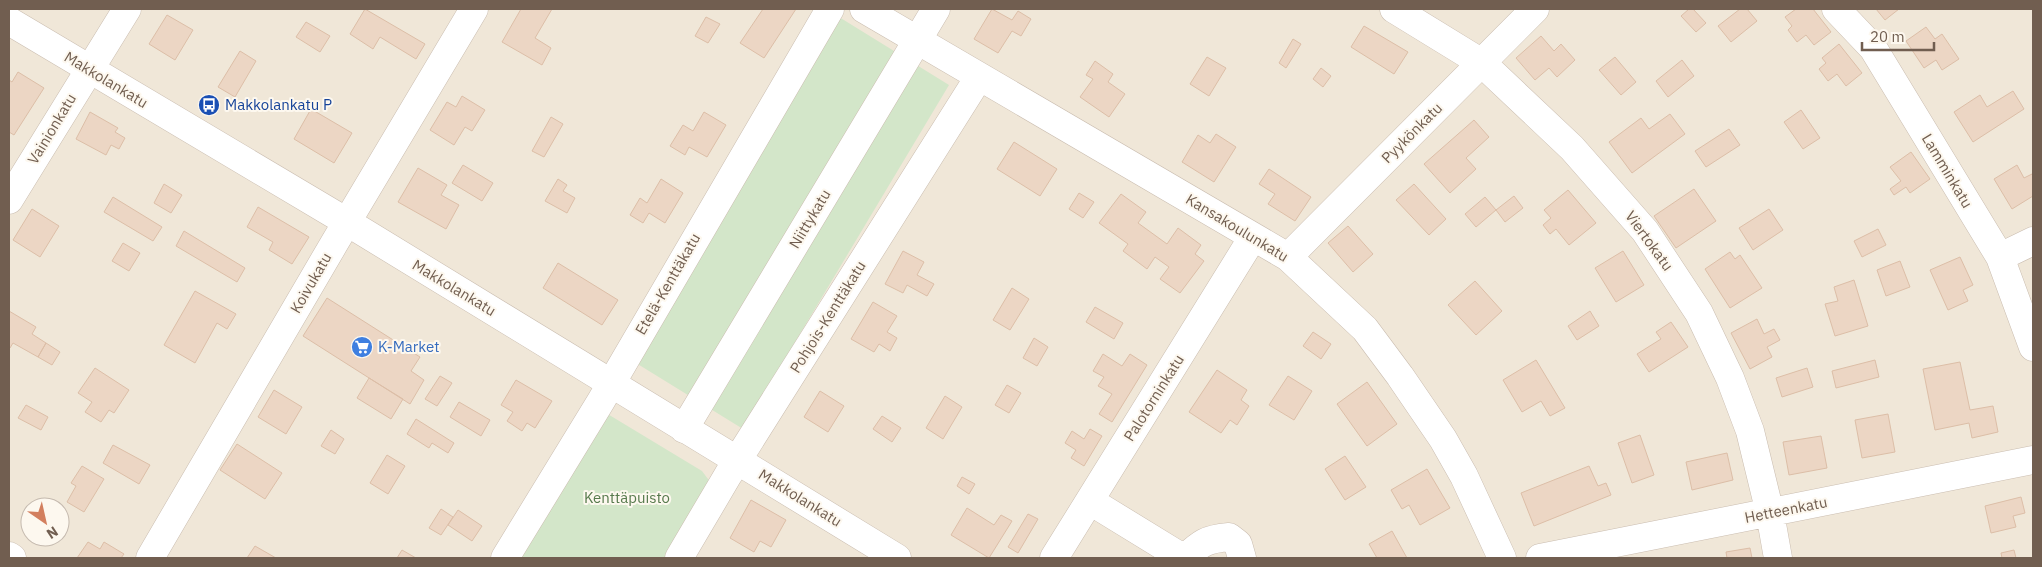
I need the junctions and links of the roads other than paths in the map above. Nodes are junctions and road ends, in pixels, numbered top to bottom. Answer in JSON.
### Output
{"nodes":[{"id":1,"x":127,"y":9,"type":"edge"},
{"id":2,"x":474,"y":9,"type":"edge"},
{"id":3,"x":830,"y":9,"type":"edge"},
{"id":4,"x":864,"y":9,"type":"edge"},
{"id":5,"x":936,"y":9,"type":"edge"},
{"id":6,"x":1394,"y":9,"type":"edge"},
{"id":7,"x":1535,"y":9,"type":"edge"},
{"id":8,"x":1836,"y":9,"type":"edge"},
{"id":9,"x":9,"y":21,"type":"edge"},
{"id":10,"x":917,"y":40,"type":"junction"},
{"id":11,"x":1482,"y":63,"type":"junction"},
{"id":12,"x":88,"y":69,"type":"junction"},
{"id":13,"x":980,"y":77,"type":"junction"},
{"id":14,"x":9,"y":200,"type":"edge"},
{"id":15,"x":347,"y":222,"type":"junction"},
{"id":16,"x":1253,"y":237,"type":"junction"},
{"id":17,"x":2033,"y":240,"type":"edge"},
{"id":18,"x":1288,"y":257,"type":"junction"},
{"id":19,"x":2000,"y":257,"type":"junction"},
{"id":20,"x":2033,"y":347,"type":"edge"},
{"id":21,"x":610,"y":383,"type":"junction"},
{"id":22,"x":684,"y":429,"type":"junction"},
{"id":23,"x":739,"y":460,"type":"junction"},
{"id":24,"x":2033,"y":460,"type":"edge"},
{"id":25,"x":1090,"y":501,"type":"junction"},
{"id":26,"x":1770,"y":513,"type":"junction"},
{"id":27,"x":150,"y":558,"type":"edge"},
{"id":28,"x":505,"y":558,"type":"edge"},
{"id":29,"x":679,"y":558,"type":"edge"},
{"id":30,"x":897,"y":558,"type":"edge"},
{"id":31,"x":1054,"y":558,"type":"edge"},
{"id":32,"x":1184,"y":558,"type":"edge"},
{"id":33,"x":1242,"y":558,"type":"edge"},
{"id":34,"x":1502,"y":558,"type":"edge"},
{"id":35,"x":1540,"y":558,"type":"edge"},
{"id":36,"x":1778,"y":558,"type":"edge"}],
"edges":[{"from":1,"to":12,"type":"street","name":"Vainionkatu"},
{"from":2,"to":15,"type":"street","name":"Koivukatu"},
{"from":3,"to":21,"type":"street","name":"Etelä-Kenttäkatu"},
{"from":4,"to":10,"type":"street","name":"Kansakoulunkatu"},
{"from":5,"to":10,"type":"street","name":"Niittykatu"},
{"from":6,"to":11,"type":"street","name":"Viertokatu"},
{"from":7,"to":11,"type":"street","name":"Pyykönkatu"},
{"from":8,"to":19,"type":"street","name":"Lamminkatu"},
{"from":9,"to":12,"type":"street","name":"Makkolankatu"},
{"from":10,"to":13,"type":"street","name":"Kansakoulunkatu"},
{"from":10,"to":22,"type":"street","name":"Niittykatu"},
{"from":11,"to":18,"type":"street","name":"Pyykönkatu"},
{"from":11,"to":26,"type":"street","name":"Viertokatu"},
{"from":12,"to":14,"type":"street","name":"Vainionkatu"},
{"from":12,"to":15,"type":"street","name":"Makkolankatu"},
{"from":13,"to":16,"type":"street","name":"Kansakoulunkatu"},
{"from":13,"to":23,"type":"street","name":"Pohjois-Kenttäkatu"},
{"from":15,"to":21,"type":"street","name":"Makkolankatu"},
{"from":15,"to":27,"type":"street","name":"Koivukatu"},
{"from":16,"to":18,"type":"street","name":"Kansakoulunkatu"},
{"from":16,"to":25,"type":"street","name":"Palotorninkatu"},
{"from":17,"to":19,"type":"street"},
{"from":18,"to":34,"type":"street","name":"Kansakoulunkatu"},
{"from":19,"to":20,"type":"street","name":"Lamminkatu"},
{"from":21,"to":22,"type":"street","name":"Makkolankatu"},
{"from":21,"to":28,"type":"street","name":"Etelä-Kenttäkatu"},
{"from":22,"to":23,"type":"street","name":"Makkolankatu"},
{"from":23,"to":29,"type":"street","name":"Pohjois-Kenttäkatu"},
{"from":23,"to":30,"type":"street","name":"Makkolankatu"},
{"from":24,"to":26,"type":"street","name":"Hetteenkatu"},
{"from":25,"to":31,"type":"street","name":"Palotorninkatu"},
{"from":25,"to":32,"type":"street"},
{"from":26,"to":35,"type":"street","name":"Hetteenkatu"},
{"from":26,"to":36,"type":"street","name":"Viertokatu"},
{"from":32,"to":33,"type":"street"}]}
